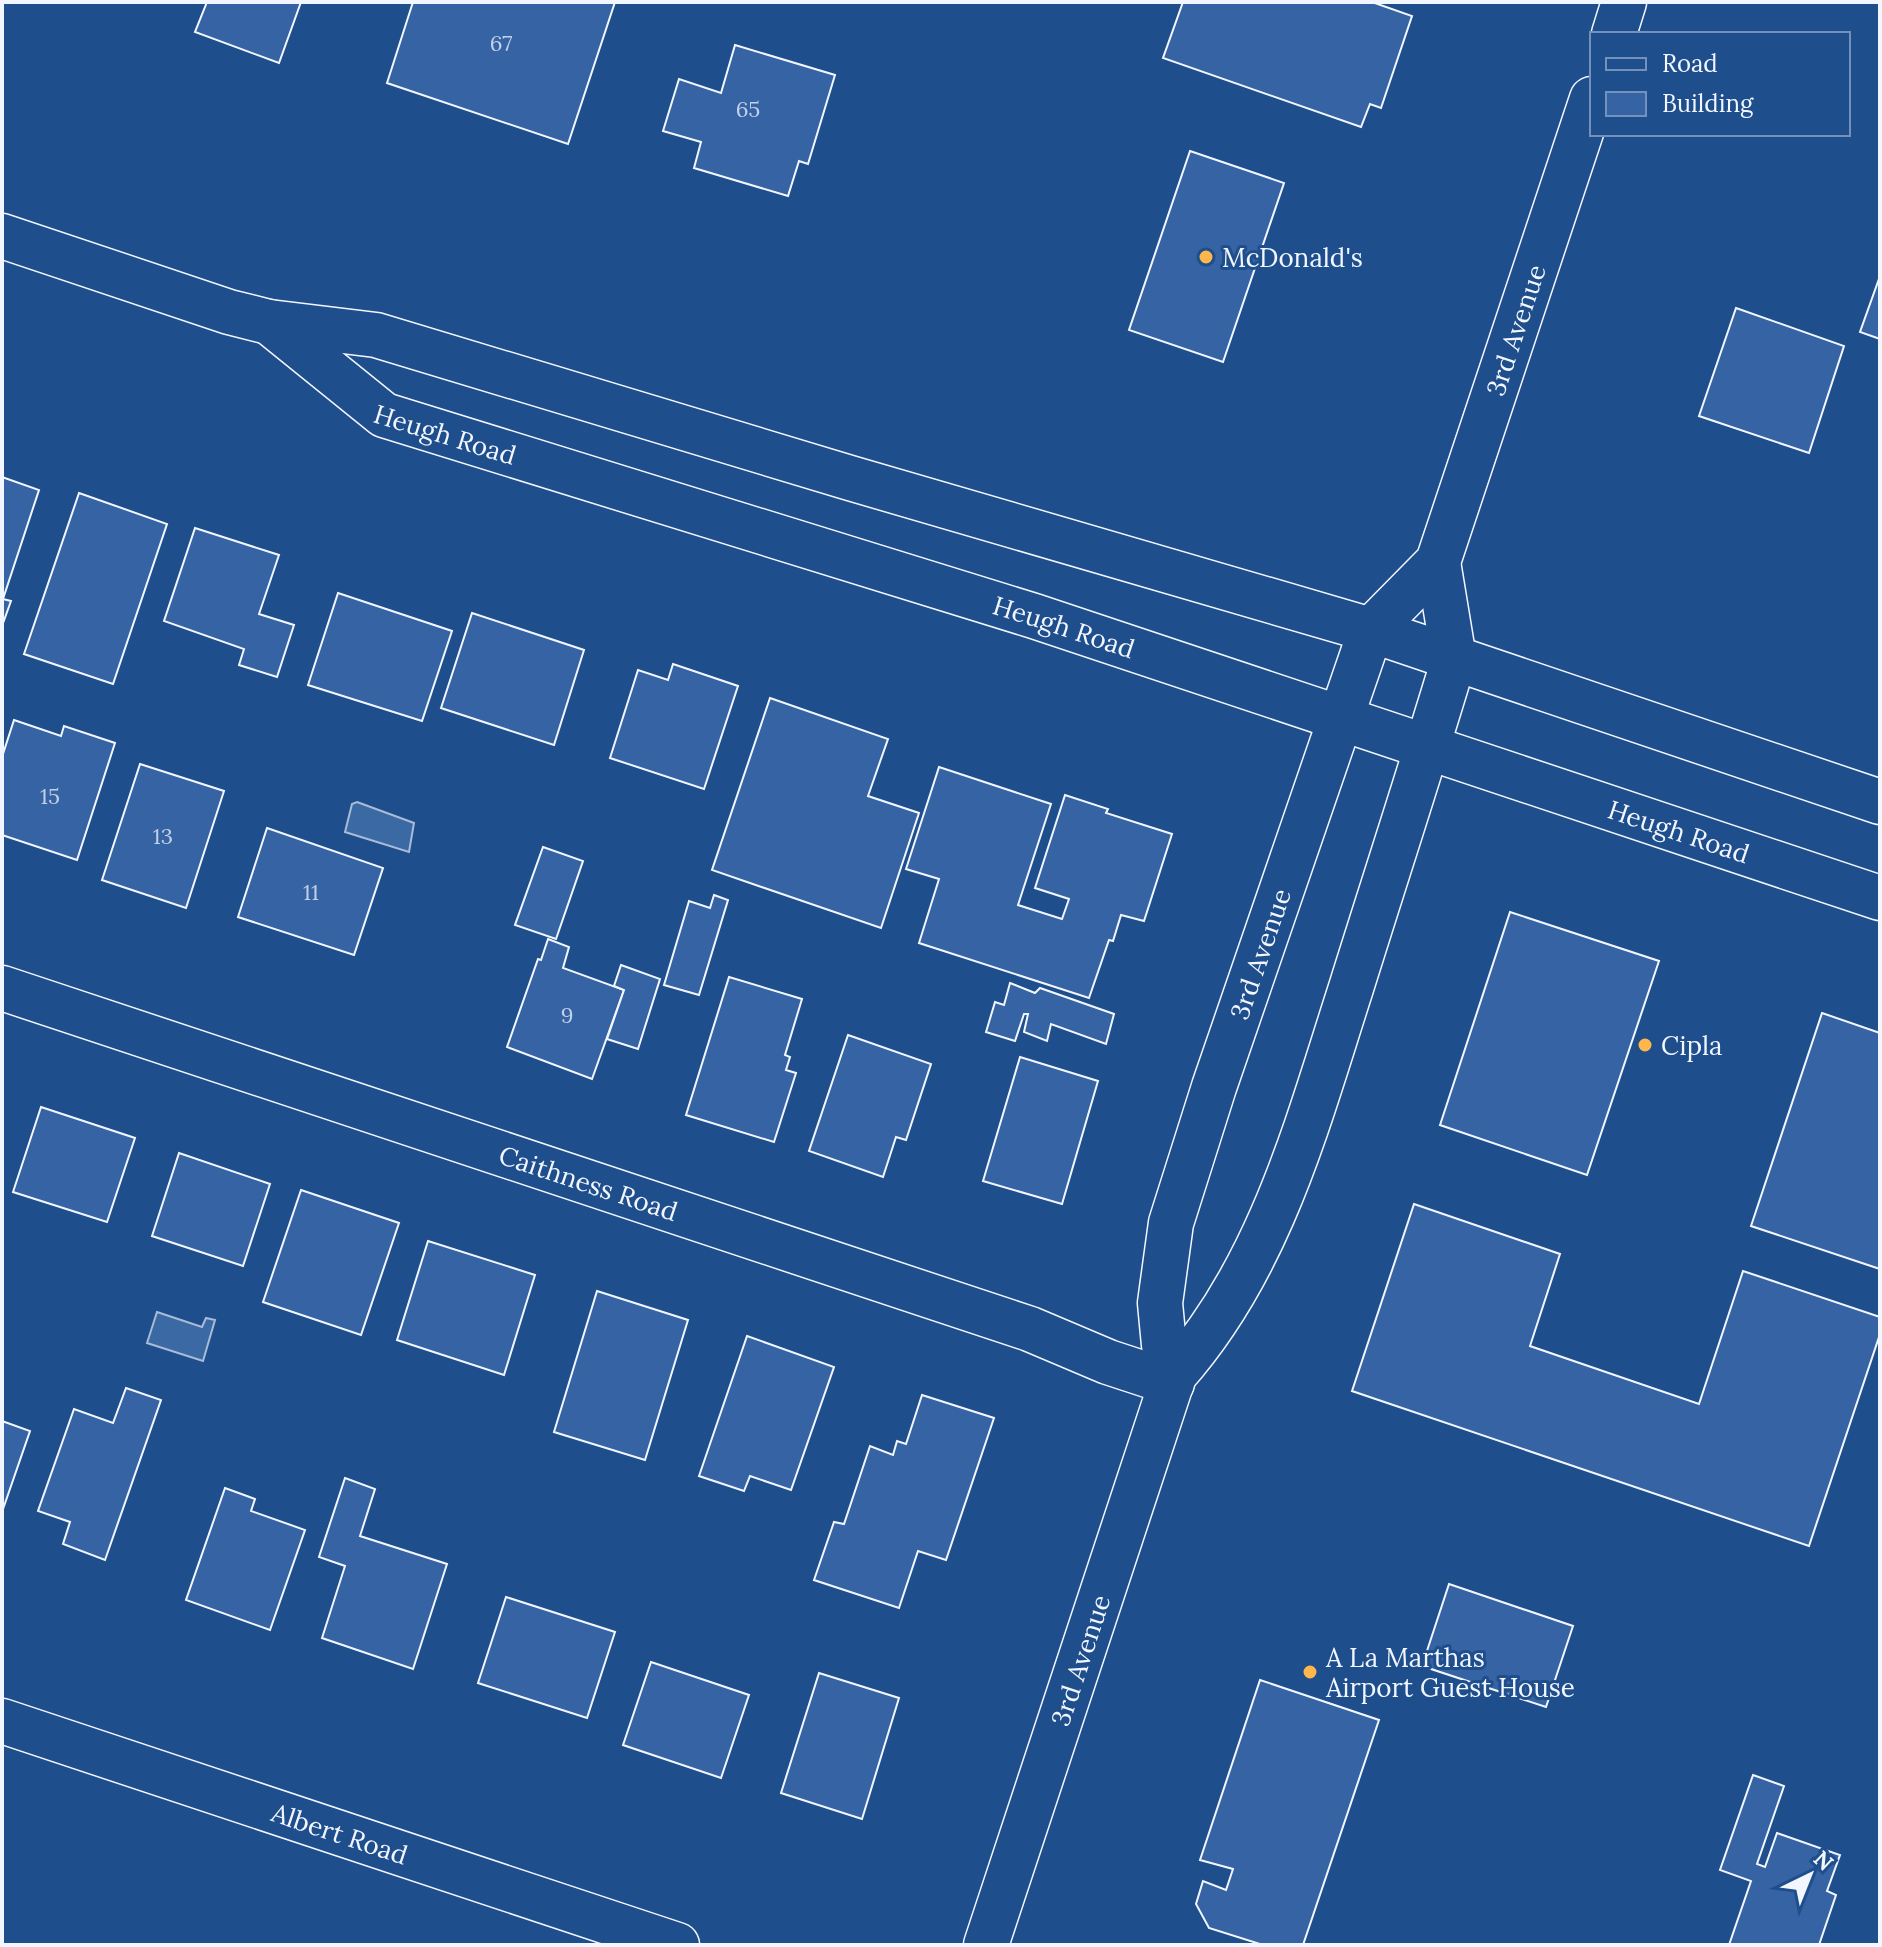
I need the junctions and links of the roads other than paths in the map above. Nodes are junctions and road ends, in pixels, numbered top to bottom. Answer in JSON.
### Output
{"nodes":[{"id":1,"x":1624,"y":2,"type":"edge"},
{"id":2,"x":1615,"y":32,"type":"edge"},
{"id":3,"x":1590,"y":105,"type":"edge"},
{"id":4,"x":2,"y":236,"type":"edge"},
{"id":5,"x":269,"y":322,"type":"junction"},
{"id":6,"x":1438,"y":562,"type":"junction"},
{"id":7,"x":1371,"y":630,"type":"junction"},
{"id":8,"x":1454,"y":659,"type":"junction"},
{"id":9,"x":1341,"y":717,"type":"junction"},
{"id":10,"x":1428,"y":746,"type":"junction"},
{"id":11,"x":1880,"y":802,"type":"edge"},
{"id":12,"x":1880,"y":898,"type":"edge"},
{"id":13,"x":2,"y":988,"type":"edge"},
{"id":14,"x":1173,"y":1379,"type":"junction"},
{"id":15,"x":2,"y":1721,"type":"edge"},
{"id":16,"x":677,"y":1945,"type":"edge"},
{"id":17,"x":986,"y":1945,"type":"edge"}],
"edges":[{"from":1,"to":2,"type":"street"},
{"from":3,"to":6,"type":"street","name":"3rd Avenue"},
{"from":4,"to":5,"type":"street","name":"Heugh Road"},
{"from":5,"to":7,"type":"street","name":"Heugh Road"},
{"from":5,"to":9,"type":"street","name":"Heugh Road"},
{"from":6,"to":7,"type":"street","name":"3rd Avenue"},
{"from":6,"to":8,"type":"street","name":"3rd Avenue"},
{"from":7,"to":8,"type":"street","name":"Heugh Road"},
{"from":7,"to":9,"type":"street","name":"3rd Avenue"},
{"from":8,"to":10,"type":"street","name":"3rd Avenue"},
{"from":8,"to":11,"type":"street","name":"Heugh Road"},
{"from":9,"to":10,"type":"street","name":"Heugh Road"},
{"from":9,"to":14,"type":"street","name":"3rd Avenue"},
{"from":10,"to":12,"type":"street","name":"Heugh Road"},
{"from":10,"to":14,"type":"street","name":"3rd Avenue"},
{"from":13,"to":14,"type":"street","name":"Caithness Road"},
{"from":14,"to":17,"type":"street","name":"3rd Avenue"},
{"from":15,"to":16,"type":"street","name":"Albert Road"}]}
